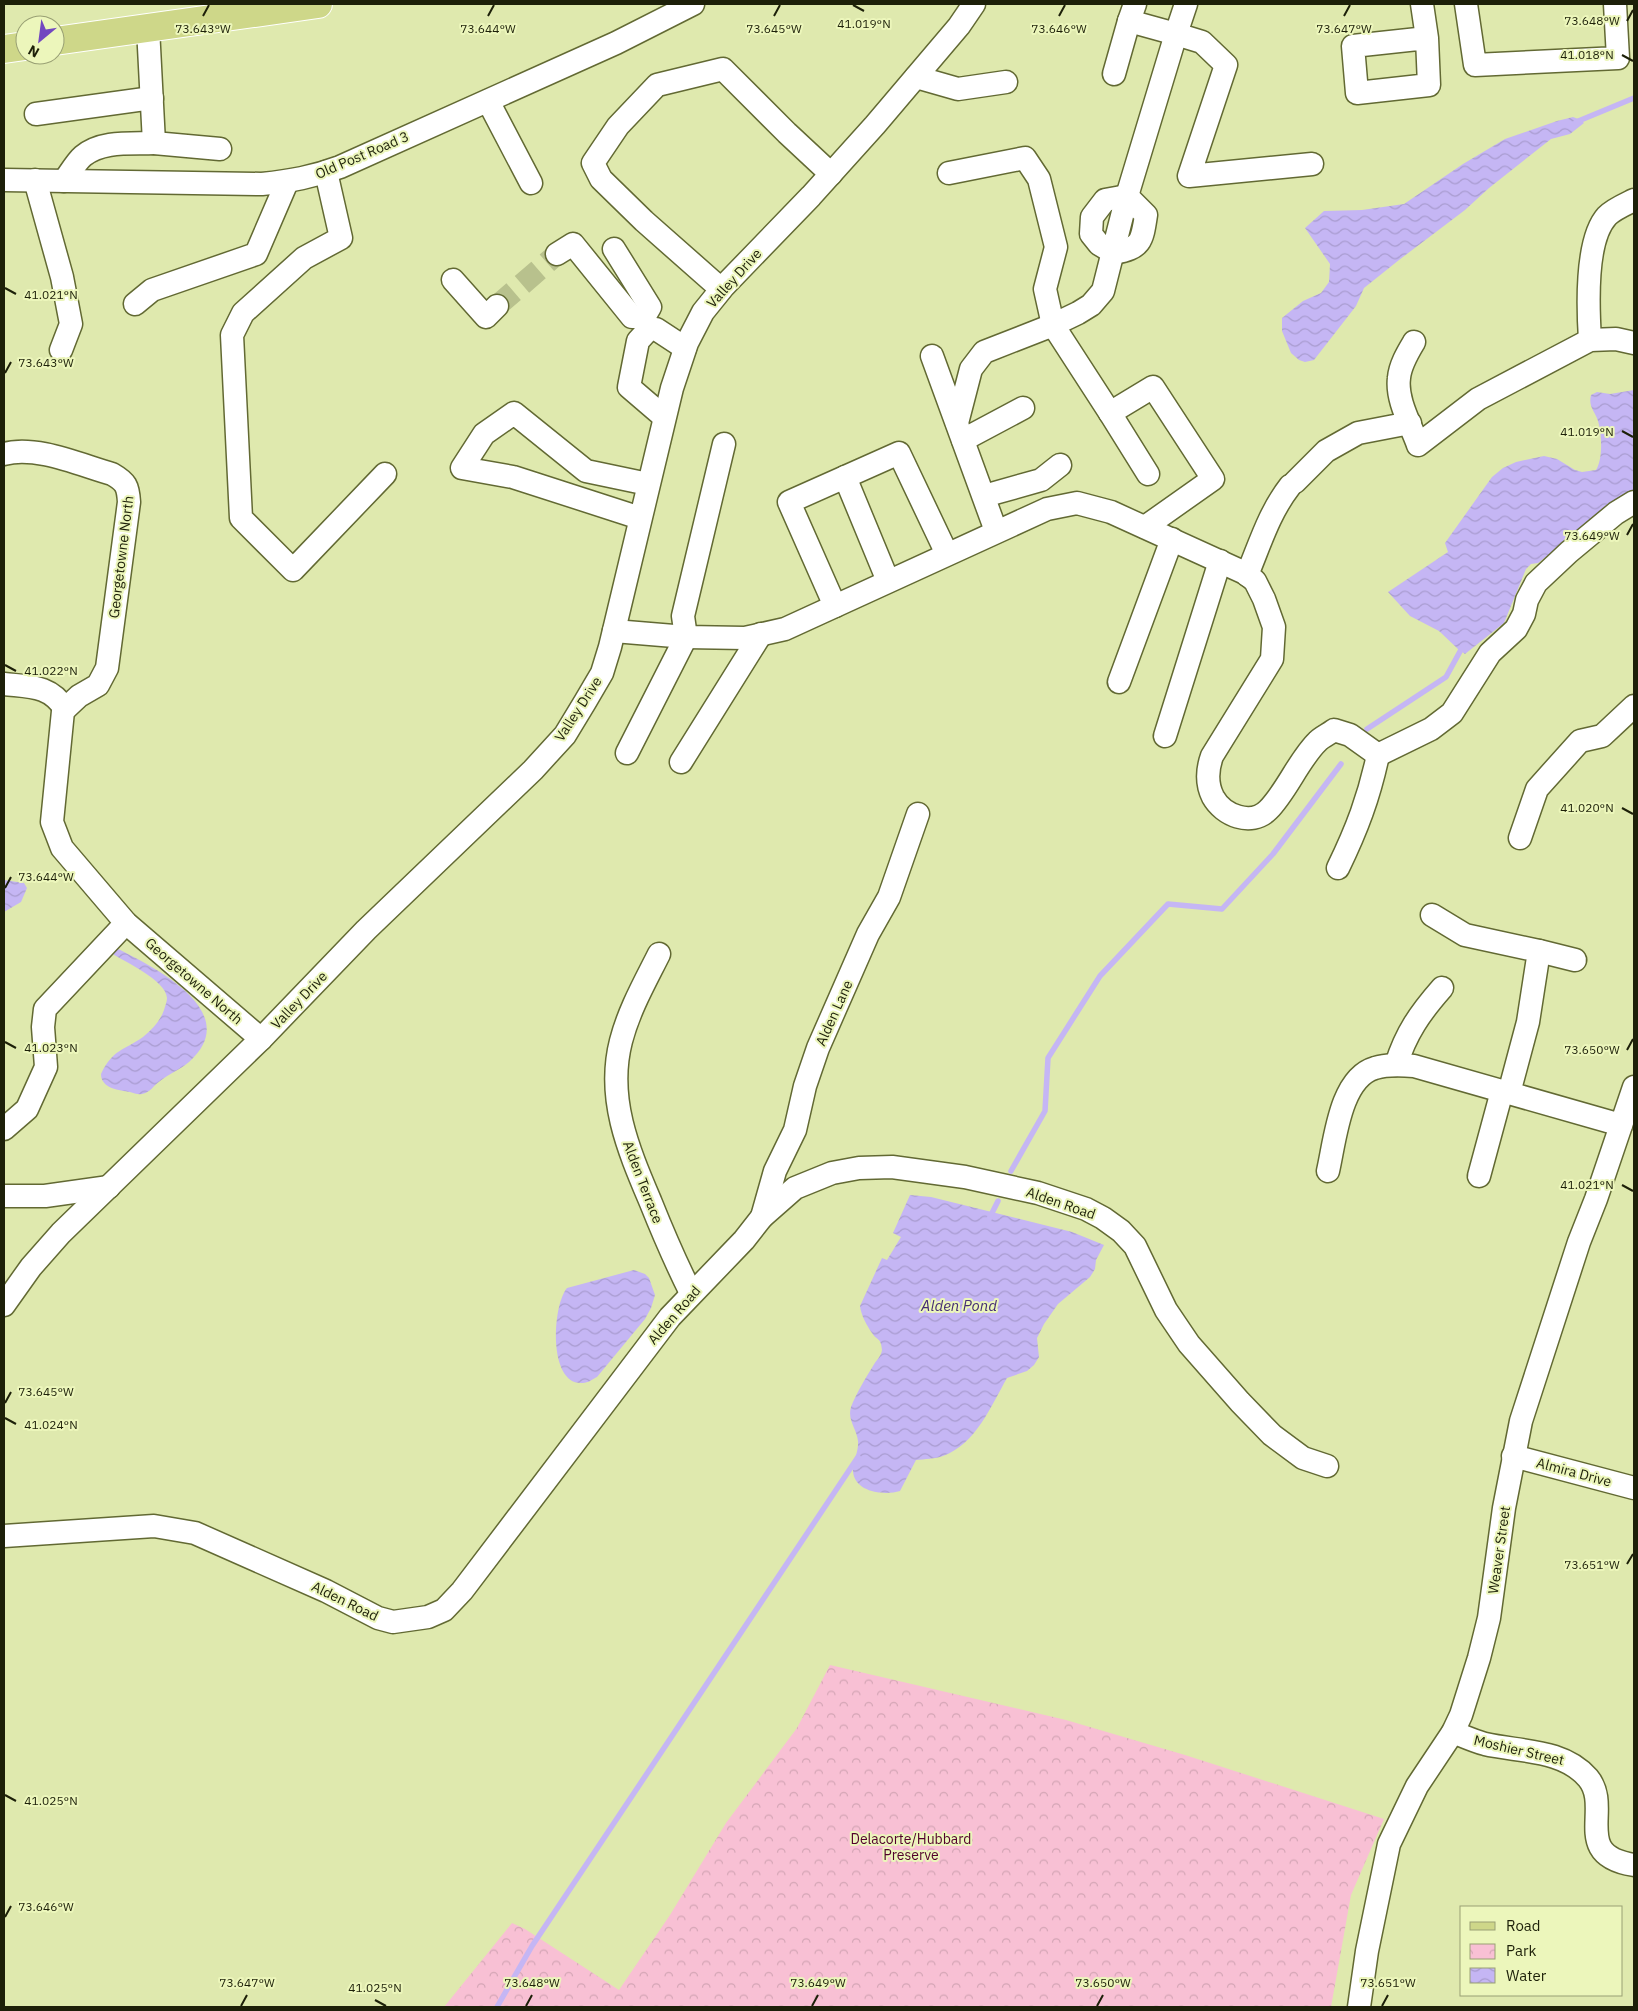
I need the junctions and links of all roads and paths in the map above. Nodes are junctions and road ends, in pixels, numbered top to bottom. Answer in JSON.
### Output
{"nodes":[{"id":1,"x":318,"y":4,"type":"edge"},
{"id":2,"x":693,"y":4,"type":"edge"},
{"id":3,"x":974,"y":4,"type":"edge"},
{"id":4,"x":1186,"y":4,"type":"edge"},
{"id":5,"x":1422,"y":4,"type":"edge"},
{"id":6,"x":1466,"y":4,"type":"edge"},
{"id":7,"x":1615,"y":4,"type":"edge"},
{"id":8,"x":1132,"y":12,"type":"edge"},
{"id":9,"x":148,"y":28,"type":"junction"},
{"id":10,"x":1176,"y":34,"type":"junction"},
{"id":11,"x":1626,"y":34,"type":"edge"},
{"id":12,"x":1427,"y":38,"type":"dead end"},
{"id":13,"x":65,"y":40,"type":"edge"},
{"id":14,"x":1114,"y":74,"type":"dead end"},
{"id":15,"x":916,"y":77,"type":"junction"},
{"id":16,"x":1006,"y":82,"type":"dead end"},
{"id":17,"x":152,"y":98,"type":"junction"},
{"id":18,"x":488,"y":101,"type":"junction"},
{"id":19,"x":36,"y":114,"type":"dead end"},
{"id":20,"x":154,"y":143,"type":"junction"},
{"id":21,"x":220,"y":149,"type":"dead end"},
{"id":22,"x":1312,"y":164,"type":"dead end"},
{"id":23,"x":326,"y":172,"type":"junction"},
{"id":24,"x":949,"y":173,"type":"dead end"},
{"id":25,"x":831,"y":174,"type":"junction"},
{"id":26,"x":4,"y":180,"type":"edge"},
{"id":27,"x":35,"y":180,"type":"junction"},
{"id":28,"x":64,"y":181,"type":"junction"},
{"id":29,"x":287,"y":182,"type":"junction"},
{"id":30,"x":531,"y":182,"type":"dead end"},
{"id":31,"x":1634,"y":200,"type":"edge"},
{"id":32,"x":614,"y":249,"type":"dead end"},
{"id":33,"x":557,"y":254,"type":"tunnel mouth"},
{"id":34,"x":453,"y":280,"type":"dead end"},
{"id":35,"x":721,"y":289,"type":"junction"},
{"id":36,"x":134,"y":304,"type":"dead end"},
{"id":37,"x":497,"y":306,"type":"tunnel mouth"},
{"id":38,"x":646,"y":323,"type":"junction"},
{"id":39,"x":1053,"y":325,"type":"junction"},
{"id":40,"x":1590,"y":340,"type":"junction"},
{"id":41,"x":1414,"y":342,"type":"dead end"},
{"id":42,"x":1634,"y":343,"type":"edge"},
{"id":43,"x":685,"y":348,"type":"junction"},
{"id":44,"x":61,"y":350,"type":"dead end"},
{"id":45,"x":932,"y":356,"type":"dead end"},
{"id":46,"x":1023,"y":408,"type":"dead end"},
{"id":47,"x":1110,"y":412,"type":"junction"},
{"id":48,"x":664,"y":417,"type":"junction"},
{"id":49,"x":1410,"y":423,"type":"junction"},
{"id":50,"x":960,"y":432,"type":"junction"},
{"id":51,"x":724,"y":444,"type":"dead end"},
{"id":52,"x":4,"y":454,"type":"edge"},
{"id":53,"x":1060,"y":465,"type":"dead end"},
{"id":54,"x":586,"y":471,"type":"junction"},
{"id":55,"x":385,"y":474,"type":"dead end"},
{"id":56,"x":1148,"y":474,"type":"dead end"},
{"id":57,"x":845,"y":477,"type":"junction"},
{"id":58,"x":648,"y":484,"type":"junction"},
{"id":59,"x":984,"y":496,"type":"junction"},
{"id":60,"x":580,"y":499,"type":"junction"},
{"id":61,"x":1634,"y":502,"type":"edge"},
{"id":62,"x":640,"y":518,"type":"junction"},
{"id":63,"x":1145,"y":527,"type":"junction"},
{"id":64,"x":996,"y":531,"type":"junction"},
{"id":65,"x":1172,"y":539,"type":"junction"},
{"id":66,"x":947,"y":554,"type":"junction"},
{"id":67,"x":1220,"y":561,"type":"junction"},
{"id":68,"x":1251,"y":578,"type":"junction"},
{"id":69,"x":888,"y":582,"type":"junction"},
{"id":70,"x":835,"y":606,"type":"junction"},
{"id":71,"x":614,"y":631,"type":"junction"},
{"id":72,"x":761,"y":634,"type":"junction"},
{"id":73,"x":686,"y":637,"type":"junction"},
{"id":74,"x":1120,"y":682,"type":"dead end"},
{"id":75,"x":4,"y":684,"type":"edge"},
{"id":76,"x":1634,"y":706,"type":"edge"},
{"id":77,"x":65,"y":709,"type":"junction"},
{"id":78,"x":1165,"y":736,"type":"dead end"},
{"id":79,"x":627,"y":754,"type":"dead end"},
{"id":80,"x":1378,"y":755,"type":"junction"},
{"id":81,"x":681,"y":762,"type":"dead end"},
{"id":82,"x":918,"y":814,"type":"dead end"},
{"id":83,"x":1520,"y":838,"type":"dead end"},
{"id":84,"x":1338,"y":868,"type":"dead end"},
{"id":85,"x":1432,"y":915,"type":"dead end"},
{"id":86,"x":126,"y":923,"type":"junction"},
{"id":87,"x":1539,"y":951,"type":"junction"},
{"id":88,"x":659,"y":954,"type":"dead end"},
{"id":89,"x":1576,"y":960,"type":"dead end"},
{"id":90,"x":1442,"y":988,"type":"dead end"},
{"id":91,"x":261,"y":1039,"type":"junction"},
{"id":92,"x":1396,"y":1065,"type":"junction"},
{"id":93,"x":1634,"y":1087,"type":"edge"},
{"id":94,"x":1505,"y":1092,"type":"junction"},
{"id":95,"x":1621,"y":1125,"type":"junction"},
{"id":96,"x":4,"y":1129,"type":"edge"},
{"id":97,"x":1328,"y":1171,"type":"dead end"},
{"id":98,"x":1479,"y":1176,"type":"dead end"},
{"id":99,"x":109,"y":1187,"type":"junction"},
{"id":100,"x":4,"y":1196,"type":"edge"},
{"id":101,"x":762,"y":1217,"type":"junction"},
{"id":102,"x":691,"y":1293,"type":"junction"},
{"id":103,"x":4,"y":1305,"type":"edge"},
{"id":104,"x":1513,"y":1456,"type":"junction"},
{"id":105,"x":1327,"y":1466,"type":"dead end"},
{"id":106,"x":1634,"y":1488,"type":"edge"},
{"id":107,"x":4,"y":1536,"type":"edge"},
{"id":108,"x":1453,"y":1732,"type":"junction"},
{"id":109,"x":1634,"y":1865,"type":"edge"},
{"id":110,"x":1359,"y":2007,"type":"edge"}],
"edges":[{"from":1,"to":9,"type":"main road"},
{"from":2,"to":18,"type":"street","name":"Old Post Road 3"},
{"from":3,"to":15,"type":"street","name":"Valley Drive"},
{"from":4,"to":10,"type":"street"},
{"from":5,"to":12,"type":"street"},
{"from":6,"to":11,"type":"street"},
{"from":7,"to":11,"type":"street"},
{"from":8,"to":10,"type":"street"},
{"from":8,"to":14,"type":"street"},
{"from":9,"to":13,"type":"main road"},
{"from":9,"to":17,"type":"street"},
{"from":10,"to":22,"type":"street"},
{"from":10,"to":39,"type":"street"},
{"from":15,"to":16,"type":"street"},
{"from":15,"to":25,"type":"street","name":"Valley Drive"},
{"from":17,"to":19,"type":"street"},
{"from":17,"to":20,"type":"street"},
{"from":18,"to":23,"type":"street","name":"Old Post Road 3"},
{"from":18,"to":30,"type":"street"},
{"from":20,"to":21,"type":"street"},
{"from":20,"to":28,"type":"street"},
{"from":23,"to":29,"type":"street","name":"Old Post Road 3"},
{"from":23,"to":55,"type":"street"},
{"from":24,"to":39,"type":"street"},
{"from":25,"to":35,"type":"street","name":"Valley Drive"},
{"from":25,"to":35,"type":"street"},
{"from":26,"to":27,"type":"street","name":"Old Post Road 3"},
{"from":27,"to":28,"type":"street","name":"Old Post Road 3"},
{"from":27,"to":44,"type":"street"},
{"from":28,"to":29,"type":"street","name":"Old Post Road 3"},
{"from":29,"to":36,"type":"street"},
{"from":31,"to":40,"type":"street"},
{"from":32,"to":38,"type":"street"},
{"from":33,"to":38,"type":"street"},
{"from":34,"to":37,"type":"street"},
{"from":35,"to":43,"type":"street","name":"Valley Drive"},
{"from":38,"to":43,"type":"street"},
{"from":38,"to":48,"type":"street"},
{"from":39,"to":47,"type":"street"},
{"from":39,"to":50,"type":"street"},
{"from":40,"to":42,"type":"street"},
{"from":40,"to":49,"type":"street"},
{"from":41,"to":49,"type":"street"},
{"from":43,"to":48,"type":"street","name":"Valley Drive"},
{"from":45,"to":50,"type":"street"},
{"from":46,"to":50,"type":"street"},
{"from":47,"to":56,"type":"street"},
{"from":47,"to":63,"type":"street"},
{"from":48,"to":58,"type":"street","name":"Valley Drive"},
{"from":49,"to":68,"type":"street"},
{"from":50,"to":59,"type":"street"},
{"from":51,"to":73,"type":"street"},
{"from":52,"to":77,"type":"street","name":"Georgetowne North"},
{"from":53,"to":59,"type":"street"},
{"from":54,"to":58,"type":"street"},
{"from":54,"to":60,"type":"street"},
{"from":54,"to":60,"type":"street"},
{"from":57,"to":66,"type":"street"},
{"from":57,"to":69,"type":"street"},
{"from":57,"to":70,"type":"street"},
{"from":58,"to":62,"type":"street","name":"Valley Drive"},
{"from":59,"to":64,"type":"street"},
{"from":60,"to":62,"type":"street"},
{"from":61,"to":80,"type":"street"},
{"from":62,"to":71,"type":"street","name":"Valley Drive"},
{"from":63,"to":64,"type":"street"},
{"from":63,"to":65,"type":"street"},
{"from":64,"to":66,"type":"street"},
{"from":65,"to":67,"type":"street"},
{"from":65,"to":74,"type":"street"},
{"from":66,"to":69,"type":"street"},
{"from":67,"to":68,"type":"street"},
{"from":67,"to":78,"type":"street"},
{"from":68,"to":80,"type":"street"},
{"from":69,"to":70,"type":"street"},
{"from":70,"to":72,"type":"street"},
{"from":71,"to":73,"type":"street"},
{"from":71,"to":91,"type":"street","name":"Valley Drive"},
{"from":72,"to":73,"type":"street"},
{"from":72,"to":81,"type":"street"},
{"from":73,"to":79,"type":"street"},
{"from":75,"to":77,"type":"street"},
{"from":76,"to":83,"type":"street"},
{"from":77,"to":86,"type":"street","name":"Georgetowne North"},
{"from":80,"to":84,"type":"street"},
{"from":82,"to":101,"type":"street","name":"Alden Lane"},
{"from":85,"to":87,"type":"street"},
{"from":86,"to":91,"type":"street","name":"Georgetowne North"},
{"from":86,"to":96,"type":"street"},
{"from":87,"to":89,"type":"street"},
{"from":87,"to":94,"type":"street"},
{"from":88,"to":102,"type":"street","name":"Alden Terrace"},
{"from":90,"to":92,"type":"street"},
{"from":91,"to":99,"type":"street","name":"Valley Drive"},
{"from":92,"to":94,"type":"street"},
{"from":92,"to":97,"type":"street"},
{"from":93,"to":95,"type":"street","name":"Weaver Street"},
{"from":94,"to":95,"type":"street"},
{"from":94,"to":98,"type":"street"},
{"from":95,"to":104,"type":"street","name":"Weaver Street"},
{"from":99,"to":100,"type":"street"},
{"from":99,"to":103,"type":"street","name":"Valley Drive"},
{"from":101,"to":102,"type":"street","name":"Alden Road"},
{"from":101,"to":105,"type":"street","name":"Alden Road"},
{"from":102,"to":107,"type":"street","name":"Alden Road"},
{"from":104,"to":106,"type":"street","name":"Almira Drive"},
{"from":104,"to":108,"type":"street","name":"Weaver Street"},
{"from":108,"to":109,"type":"street","name":"Moshier Street"},
{"from":108,"to":110,"type":"street","name":"Weaver Street"}]}
